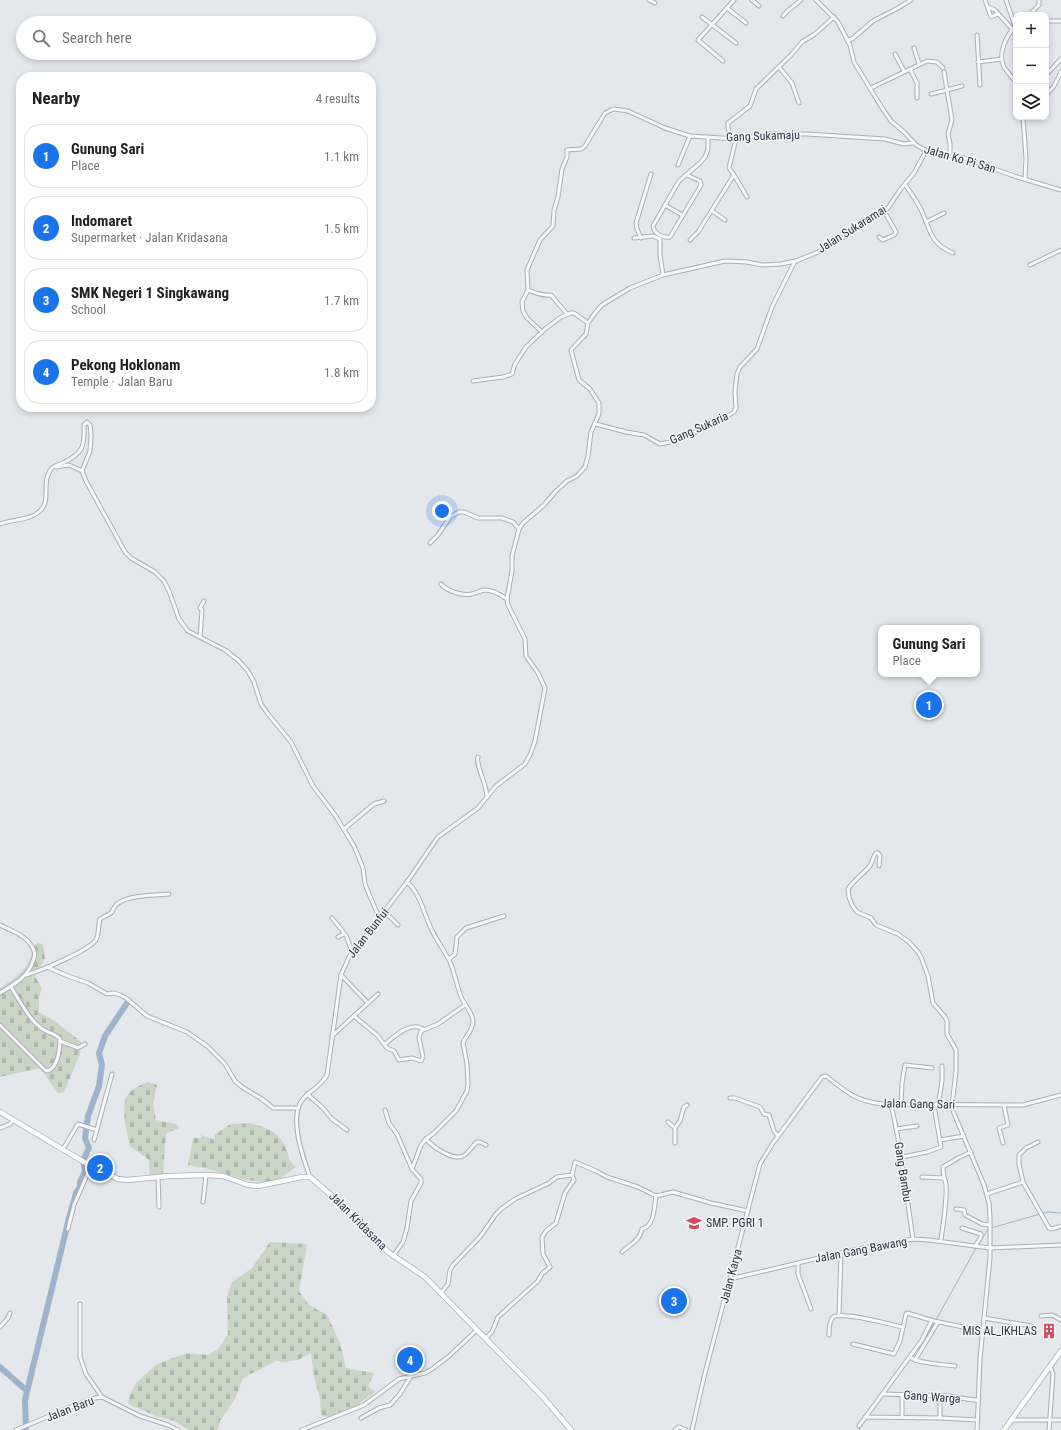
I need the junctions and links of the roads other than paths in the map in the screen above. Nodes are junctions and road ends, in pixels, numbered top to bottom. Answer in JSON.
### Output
{"nodes":[{"id":1,"x":649,"y":0,"type":"edge"},
{"id":2,"x":734,"y":0,"type":"edge"},
{"id":3,"x":752,"y":0,"type":"edge"},
{"id":4,"x":801,"y":0,"type":"edge"},
{"id":5,"x":816,"y":0,"type":"edge"},
{"id":6,"x":910,"y":0,"type":"edge"},
{"id":7,"x":985,"y":0,"type":"edge"},
{"id":8,"x":1006,"y":0,"type":"edge"},
{"id":9,"x":1039,"y":0,"type":"edge"},
{"id":10,"x":655,"y":3,"type":"dead end"},
{"id":11,"x":759,"y":6,"type":"dead end"},
{"id":12,"x":988,"y":7,"type":"junction"},
{"id":13,"x":727,"y":8,"type":"junction"},
{"id":14,"x":1033,"y":12,"type":"edge"},
{"id":15,"x":998,"y":14,"type":"junction"},
{"id":16,"x":783,"y":16,"type":"dead end"},
{"id":17,"x":702,"y":17,"type":"dead end"},
{"id":18,"x":834,"y":17,"type":"junction"},
{"id":19,"x":1013,"y":18,"type":"edge"},
{"id":20,"x":1049,"y":21,"type":"edge"},
{"id":21,"x":1061,"y":21,"type":"edge"},
{"id":22,"x":746,"y":23,"type":"dead end"},
{"id":23,"x":712,"y":24,"type":"junction"},
{"id":24,"x":1012,"y":29,"type":"joint"},
{"id":25,"x":977,"y":35,"type":"dead end"},
{"id":26,"x":847,"y":40,"type":"junction"},
{"id":27,"x":736,"y":43,"type":"dead end"},
{"id":28,"x":914,"y":48,"type":"dead end"},
{"id":29,"x":895,"y":54,"type":"dead end"},
{"id":30,"x":1002,"y":59,"type":"junction"},
{"id":31,"x":1061,"y":59,"type":"edge"},
{"id":32,"x":723,"y":61,"type":"dead end"},
{"id":33,"x":978,"y":62,"type":"junction"},
{"id":34,"x":919,"y":64,"type":"junction"},
{"id":35,"x":779,"y":67,"type":"junction"},
{"id":36,"x":943,"y":68,"type":"dead end"},
{"id":37,"x":910,"y":69,"type":"junction"},
{"id":38,"x":904,"y":71,"type":"junction"},
{"id":39,"x":944,"y":72,"type":"dead end"},
{"id":40,"x":1049,"y":72,"type":"edge"},
{"id":41,"x":1061,"y":72,"type":"edge"},
{"id":42,"x":1013,"y":78,"type":"edge"},
{"id":43,"x":980,"y":85,"type":"dead end"},
{"id":44,"x":962,"y":86,"type":"dead end"},
{"id":45,"x":870,"y":88,"type":"junction"},
{"id":46,"x":947,"y":90,"type":"junction"},
{"id":47,"x":1049,"y":92,"type":"edge"},
{"id":48,"x":931,"y":94,"type":"dead end"},
{"id":49,"x":917,"y":98,"type":"dead end"},
{"id":50,"x":799,"y":103,"type":"dead end"},
{"id":51,"x":1023,"y":120,"type":"edge"},
{"id":52,"x":690,"y":136,"type":"junction"},
{"id":53,"x":708,"y":137,"type":"junction"},
{"id":54,"x":730,"y":139,"type":"junction"},
{"id":55,"x":736,"y":139,"type":"junction"},
{"id":56,"x":913,"y":143,"type":"junction"},
{"id":57,"x":926,"y":151,"type":"junction"},
{"id":58,"x":950,"y":155,"type":"junction"},
{"id":59,"x":678,"y":165,"type":"dead end"},
{"id":60,"x":651,"y":174,"type":"dead end"},
{"id":61,"x":686,"y":175,"type":"junction"},
{"id":62,"x":734,"y":176,"type":"junction"},
{"id":63,"x":1025,"y":179,"type":"junction"},
{"id":64,"x":905,"y":184,"type":"junction"},
{"id":65,"x":1061,"y":190,"type":"edge"},
{"id":66,"x":747,"y":198,"type":"dead end"},
{"id":67,"x":665,"y":204,"type":"junction"},
{"id":68,"x":712,"y":211,"type":"junction"},
{"id":69,"x":884,"y":211,"type":"junction"},
{"id":70,"x":944,"y":213,"type":"dead end"},
{"id":71,"x":682,"y":215,"type":"junction"},
{"id":72,"x":725,"y":220,"type":"dead end"},
{"id":73,"x":926,"y":222,"type":"junction"},
{"id":74,"x":660,"y":237,"type":"junction"},
{"id":75,"x":879,"y":237,"type":"dead end"},
{"id":76,"x":634,"y":238,"type":"dead end"},
{"id":77,"x":641,"y":238,"type":"junction"},
{"id":78,"x":690,"y":240,"type":"dead end"},
{"id":79,"x":1061,"y":250,"type":"edge"},
{"id":80,"x":953,"y":253,"type":"dead end"},
{"id":81,"x":795,"y":261,"type":"junction"},
{"id":82,"x":1030,"y":266,"type":"dead end"},
{"id":83,"x":663,"y":275,"type":"junction"},
{"id":84,"x":528,"y":290,"type":"junction"},
{"id":85,"x":567,"y":314,"type":"junction"},
{"id":86,"x":588,"y":323,"type":"junction"},
{"id":87,"x":542,"y":332,"type":"junction"},
{"id":88,"x":473,"y":381,"type":"dead end"},
{"id":89,"x":596,"y":424,"type":"junction"},
{"id":90,"x":52,"y":468,"type":"junction"},
{"id":91,"x":82,"y":471,"type":"junction"},
{"id":92,"x":0,"y":524,"type":"edge"},
{"id":93,"x":519,"y":529,"type":"junction"},
{"id":94,"x":430,"y":543,"type":"dead end"},
{"id":95,"x":440,"y":584,"type":"dead end"},
{"id":96,"x":506,"y":599,"type":"junction"},
{"id":97,"x":204,"y":601,"type":"dead end"},
{"id":98,"x":200,"y":637,"type":"junction"},
{"id":99,"x":478,"y":757,"type":"dead end"},
{"id":100,"x":487,"y":798,"type":"junction"},
{"id":101,"x":384,"y":801,"type":"dead end"},
{"id":102,"x":344,"y":829,"type":"junction"},
{"id":103,"x":879,"y":866,"type":"dead end"},
{"id":104,"x":408,"y":882,"type":"junction"},
{"id":105,"x":169,"y":894,"type":"dead end"},
{"id":106,"x":383,"y":913,"type":"junction"},
{"id":107,"x":504,"y":916,"type":"dead end"},
{"id":108,"x":379,"y":917,"type":"junction"},
{"id":109,"x":332,"y":918,"type":"dead end"},
{"id":110,"x":0,"y":925,"type":"edge"},
{"id":111,"x":398,"y":925,"type":"dead end"},
{"id":112,"x":344,"y":934,"type":"junction"},
{"id":113,"x":338,"y":937,"type":"dead end"},
{"id":114,"x":352,"y":952,"type":"junction"},
{"id":115,"x":449,"y":959,"type":"junction"},
{"id":116,"x":47,"y":967,"type":"junction"},
{"id":117,"x":341,"y":974,"type":"junction"},
{"id":118,"x":26,"y":975,"type":"junction"},
{"id":119,"x":11,"y":987,"type":"junction"},
{"id":120,"x":0,"y":993,"type":"edge"},
{"id":121,"x":378,"y":994,"type":"dead end"},
{"id":122,"x":368,"y":1003,"type":"junction"},
{"id":123,"x":465,"y":1005,"type":"junction"},
{"id":124,"x":354,"y":1016,"type":"junction"},
{"id":125,"x":0,"y":1025,"type":"edge"},
{"id":126,"x":423,"y":1029,"type":"junction"},
{"id":127,"x":332,"y":1036,"type":"junction"},
{"id":128,"x":60,"y":1041,"type":"junction"},
{"id":129,"x":85,"y":1044,"type":"dead end"},
{"id":130,"x":385,"y":1044,"type":"junction"},
{"id":131,"x":942,"y":1066,"type":"dead end"},
{"id":132,"x":932,"y":1068,"type":"dead end"},
{"id":133,"x":112,"y":1074,"type":"dead end"},
{"id":134,"x":307,"y":1094,"type":"junction"},
{"id":135,"x":1061,"y":1095,"type":"edge"},
{"id":136,"x":730,"y":1098,"type":"dead end"},
{"id":137,"x":901,"y":1104,"type":"junction"},
{"id":138,"x":687,"y":1105,"type":"dead end"},
{"id":139,"x":891,"y":1105,"type":"junction"},
{"id":140,"x":952,"y":1105,"type":"junction"},
{"id":141,"x":934,"y":1106,"type":"junction"},
{"id":142,"x":938,"y":1106,"type":"junction"},
{"id":143,"x":1004,"y":1106,"type":"junction"},
{"id":144,"x":298,"y":1108,"type":"junction"},
{"id":145,"x":798,"y":1108,"type":"joint"},
{"id":146,"x":385,"y":1110,"type":"dead end"},
{"id":147,"x":0,"y":1112,"type":"edge"},
{"id":148,"x":13,"y":1120,"type":"junction"},
{"id":149,"x":668,"y":1122,"type":"dead end"},
{"id":150,"x":917,"y":1126,"type":"dead end"},
{"id":151,"x":0,"y":1128,"type":"edge"},
{"id":152,"x":675,"y":1128,"type":"junction"},
{"id":153,"x":896,"y":1129,"type":"junction"},
{"id":154,"x":97,"y":1130,"type":"junction"},
{"id":155,"x":347,"y":1130,"type":"dead end"},
{"id":156,"x":778,"y":1136,"type":"junction"},
{"id":157,"x":964,"y":1136,"type":"junction"},
{"id":158,"x":426,"y":1139,"type":"junction"},
{"id":159,"x":94,"y":1140,"type":"dead end"},
{"id":160,"x":940,"y":1140,"type":"junction"},
{"id":161,"x":1003,"y":1142,"type":"dead end"},
{"id":162,"x":1038,"y":1142,"type":"dead end"},
{"id":163,"x":675,"y":1143,"type":"dead end"},
{"id":164,"x":486,"y":1145,"type":"dead end"},
{"id":165,"x":63,"y":1150,"type":"junction"},
{"id":166,"x":971,"y":1152,"type":"junction"},
{"id":167,"x":902,"y":1157,"type":"junction"},
{"id":168,"x":91,"y":1166,"type":"junction"},
{"id":169,"x":412,"y":1168,"type":"junction"},
{"id":170,"x":206,"y":1175,"type":"junction"},
{"id":171,"x":572,"y":1175,"type":"junction"},
{"id":172,"x":158,"y":1176,"type":"junction"},
{"id":173,"x":310,"y":1177,"type":"junction"},
{"id":174,"x":922,"y":1177,"type":"dead end"},
{"id":175,"x":944,"y":1178,"type":"junction"},
{"id":176,"x":1024,"y":1182,"type":"junction"},
{"id":177,"x":987,"y":1194,"type":"junction"},
{"id":178,"x":656,"y":1196,"type":"junction"},
{"id":179,"x":204,"y":1202,"type":"dead end"},
{"id":180,"x":159,"y":1207,"type":"dead end"},
{"id":181,"x":956,"y":1209,"type":"dead end"},
{"id":182,"x":748,"y":1211,"type":"junction"},
{"id":183,"x":990,"y":1226,"type":"junction"},
{"id":184,"x":1061,"y":1226,"type":"edge"},
{"id":185,"x":68,"y":1228,"type":"dead end"},
{"id":186,"x":962,"y":1228,"type":"dead end"},
{"id":187,"x":913,"y":1239,"type":"junction"},
{"id":188,"x":941,"y":1242,"type":"junction"},
{"id":189,"x":1061,"y":1245,"type":"edge"},
{"id":190,"x":976,"y":1246,"type":"junction"},
{"id":191,"x":990,"y":1248,"type":"junction"},
{"id":192,"x":622,"y":1252,"type":"dead end"},
{"id":193,"x":841,"y":1253,"type":"junction"},
{"id":194,"x":393,"y":1256,"type":"junction"},
{"id":195,"x":798,"y":1263,"type":"junction"},
{"id":196,"x":730,"y":1279,"type":"junction"},
{"id":197,"x":441,"y":1293,"type":"junction"},
{"id":198,"x":80,"y":1304,"type":"dead end"},
{"id":199,"x":811,"y":1309,"type":"dead end"},
{"id":200,"x":10,"y":1313,"type":"dead end"},
{"id":201,"x":839,"y":1316,"type":"junction"},
{"id":202,"x":1041,"y":1316,"type":"dead end"},
{"id":203,"x":984,"y":1318,"type":"junction"},
{"id":204,"x":1,"y":1319,"type":"edge"},
{"id":205,"x":1061,"y":1320,"type":"edge"},
{"id":206,"x":935,"y":1321,"type":"junction"},
{"id":207,"x":3,"y":1323,"type":"junction"},
{"id":208,"x":1032,"y":1326,"type":"dead end"},
{"id":209,"x":0,"y":1327,"type":"edge"},
{"id":210,"x":903,"y":1327,"type":"junction"},
{"id":211,"x":477,"y":1330,"type":"junction"},
{"id":212,"x":982,"y":1331,"type":"junction"},
{"id":213,"x":829,"y":1335,"type":"dead end"},
{"id":214,"x":486,"y":1338,"type":"junction"},
{"id":215,"x":853,"y":1344,"type":"dead end"},
{"id":216,"x":1061,"y":1351,"type":"edge"},
{"id":217,"x":912,"y":1358,"type":"junction"},
{"id":218,"x":955,"y":1366,"type":"dead end"},
{"id":219,"x":1050,"y":1366,"type":"junction"},
{"id":220,"x":411,"y":1376,"type":"junction"},
{"id":221,"x":884,"y":1394,"type":"junction"},
{"id":222,"x":902,"y":1395,"type":"junction"},
{"id":223,"x":940,"y":1396,"type":"junction"},
{"id":224,"x":102,"y":1397,"type":"junction"},
{"id":225,"x":978,"y":1400,"type":"junction"},
{"id":226,"x":902,"y":1417,"type":"junction"},
{"id":227,"x":361,"y":1418,"type":"dead end"},
{"id":228,"x":867,"y":1418,"type":"junction"},
{"id":229,"x":940,"y":1418,"type":"junction"},
{"id":230,"x":977,"y":1420,"type":"junction"},
{"id":231,"x":1011,"y":1420,"type":"junction"},
{"id":232,"x":1049,"y":1420,"type":"junction"},
{"id":233,"x":1061,"y":1420,"type":"edge"},
{"id":234,"x":859,"y":1426,"type":"dead end"},
{"id":235,"x":16,"y":1430,"type":"edge"},
{"id":236,"x":178,"y":1430,"type":"edge"},
{"id":237,"x":302,"y":1430,"type":"edge"},
{"id":238,"x":571,"y":1430,"type":"edge"},
{"id":239,"x":675,"y":1430,"type":"edge"},
{"id":240,"x":686,"y":1430,"type":"edge"},
{"id":241,"x":692,"y":1430,"type":"edge"},
{"id":242,"x":977,"y":1430,"type":"edge"},
{"id":243,"x":1004,"y":1430,"type":"edge"},
{"id":244,"x":1049,"y":1430,"type":"edge"}],
"edges":[{"from":1,"to":10,"type":"street"},
{"from":2,"to":13,"type":"street"},
{"from":3,"to":11,"type":"street"},
{"from":4,"to":16,"type":"street"},
{"from":5,"to":18,"type":"street","name":"Jalan Ko Pi San"},
{"from":6,"to":26,"type":"street"},
{"from":7,"to":12,"type":"street"},
{"from":8,"to":19,"type":"street"},
{"from":9,"to":14,"type":"street"},
{"from":12,"to":15,"type":"street"},
{"from":12,"to":15,"type":"street"},
{"from":13,"to":22,"type":"street"},
{"from":13,"to":23,"type":"street"},
{"from":15,"to":24,"type":"street"},
{"from":17,"to":23,"type":"street"},
{"from":18,"to":26,"type":"street","name":"Jalan Ko Pi San"},
{"from":18,"to":35,"type":"street"},
{"from":20,"to":21,"type":"street"},
{"from":23,"to":27,"type":"street"},
{"from":23,"to":32,"type":"street"},
{"from":24,"to":30,"type":"street"},
{"from":25,"to":33,"type":"street"},
{"from":26,"to":45,"type":"street","name":"Jalan Ko Pi San"},
{"from":28,"to":34,"type":"street"},
{"from":29,"to":38,"type":"street"},
{"from":30,"to":33,"type":"street"},
{"from":30,"to":42,"type":"street"},
{"from":31,"to":40,"type":"street"},
{"from":33,"to":43,"type":"street"},
{"from":34,"to":36,"type":"street"},
{"from":34,"to":37,"type":"street"},
{"from":35,"to":50,"type":"street"},
{"from":35,"to":54,"type":"street"},
{"from":37,"to":38,"type":"street"},
{"from":37,"to":49,"type":"street"},
{"from":38,"to":45,"type":"street"},
{"from":39,"to":46,"type":"street"},
{"from":41,"to":47,"type":"street"},
{"from":44,"to":46,"type":"street"},
{"from":45,"to":56,"type":"street","name":"Jalan Ko Pi San"},
{"from":46,"to":48,"type":"street"},
{"from":46,"to":58,"type":"street"},
{"from":51,"to":63,"type":"street"},
{"from":52,"to":53,"type":"street","name":"Gang Sukamaju"},
{"from":52,"to":59,"type":"street"},
{"from":52,"to":84,"type":"street","name":"Gang Sukamaju"},
{"from":53,"to":54,"type":"street","name":"Gang Sukamaju"},
{"from":53,"to":61,"type":"street"},
{"from":54,"to":55,"type":"street","name":"Gang Sukamaju"},
{"from":55,"to":56,"type":"street","name":"Gang Sukamaju"},
{"from":55,"to":62,"type":"street"},
{"from":56,"to":57,"type":"street","name":"Jalan Ko Pi San"},
{"from":57,"to":58,"type":"street","name":"Jalan Ko Pi San"},
{"from":57,"to":64,"type":"street","name":"Jalan Sukaramai"},
{"from":58,"to":63,"type":"street","name":"Jalan Ko Pi San"},
{"from":60,"to":77,"type":"street"},
{"from":61,"to":67,"type":"street"},
{"from":61,"to":71,"type":"street"},
{"from":62,"to":66,"type":"street"},
{"from":62,"to":68,"type":"street"},
{"from":63,"to":65,"type":"street","name":"Jalan Ko Pi San"},
{"from":64,"to":69,"type":"street","name":"Jalan Sukaramai"},
{"from":64,"to":73,"type":"street"},
{"from":67,"to":71,"type":"street"},
{"from":67,"to":74,"type":"street"},
{"from":68,"to":72,"type":"street"},
{"from":68,"to":78,"type":"street"},
{"from":69,"to":75,"type":"street"},
{"from":69,"to":81,"type":"street","name":"Jalan Sukaramai"},
{"from":70,"to":73,"type":"street"},
{"from":71,"to":74,"type":"street"},
{"from":73,"to":80,"type":"street"},
{"from":74,"to":77,"type":"street"},
{"from":74,"to":83,"type":"street"},
{"from":76,"to":77,"type":"street"},
{"from":79,"to":82,"type":"street"},
{"from":81,"to":83,"type":"street","name":"Jalan Sukaramai"},
{"from":81,"to":89,"type":"street","name":"Gang Sukaria"},
{"from":83,"to":86,"type":"street","name":"Jalan Sukaramai"},
{"from":84,"to":85,"type":"street"},
{"from":84,"to":87,"type":"street"},
{"from":85,"to":86,"type":"street"},
{"from":85,"to":87,"type":"street"},
{"from":86,"to":89,"type":"street","name":"Jalan Sukaramai"},
{"from":87,"to":88,"type":"street"},
{"from":89,"to":93,"type":"street"},
{"from":90,"to":91,"type":"street"},
{"from":90,"to":91,"type":"street"},
{"from":90,"to":92,"type":"street"},
{"from":91,"to":98,"type":"street"},
{"from":93,"to":94,"type":"street"},
{"from":93,"to":96,"type":"street"},
{"from":95,"to":96,"type":"street"},
{"from":96,"to":100,"type":"street","name":"Jalan Bunfui"},
{"from":97,"to":98,"type":"street"},
{"from":98,"to":102,"type":"street"},
{"from":99,"to":100,"type":"street"},
{"from":100,"to":104,"type":"street","name":"Jalan Bunfui"},
{"from":101,"to":102,"type":"street"},
{"from":102,"to":108,"type":"street"},
{"from":103,"to":140,"type":"street"},
{"from":104,"to":106,"type":"street","name":"Jalan Bunfui"},
{"from":104,"to":115,"type":"street"},
{"from":105,"to":116,"type":"street"},
{"from":106,"to":108,"type":"street","name":"Jalan Bunfui"},
{"from":106,"to":111,"type":"street"},
{"from":107,"to":115,"type":"street"},
{"from":108,"to":114,"type":"street","name":"Jalan Bunfui"},
{"from":109,"to":112,"type":"street"},
{"from":110,"to":118,"type":"street"},
{"from":112,"to":113,"type":"street"},
{"from":112,"to":114,"type":"street"},
{"from":114,"to":117,"type":"street","name":"Jalan Bunfui"},
{"from":115,"to":123,"type":"street"},
{"from":116,"to":118,"type":"street"},
{"from":116,"to":144,"type":"street"},
{"from":117,"to":122,"type":"street"},
{"from":117,"to":127,"type":"street","name":"Jalan Bunfui"},
{"from":118,"to":119,"type":"street"},
{"from":119,"to":120,"type":"street"},
{"from":119,"to":128,"type":"street"},
{"from":121,"to":122,"type":"street"},
{"from":122,"to":124,"type":"street"},
{"from":123,"to":126,"type":"street"},
{"from":123,"to":158,"type":"street"},
{"from":124,"to":127,"type":"street"},
{"from":124,"to":130,"type":"street"},
{"from":125,"to":128,"type":"street"},
{"from":126,"to":130,"type":"street"},
{"from":126,"to":130,"type":"street"},
{"from":127,"to":134,"type":"street","name":"Jalan Bunfui"},
{"from":128,"to":129,"type":"street"},
{"from":131,"to":142,"type":"street"},
{"from":132,"to":137,"type":"street"},
{"from":133,"to":154,"type":"street"},
{"from":134,"to":144,"type":"street","name":"Jalan Bunfui"},
{"from":134,"to":155,"type":"street"},
{"from":135,"to":143,"type":"street","name":"Jalan Gang Sari"},
{"from":136,"to":156,"type":"street"},
{"from":137,"to":139,"type":"street","name":"Jalan Gang Sari"},
{"from":137,"to":141,"type":"street","name":"Jalan Gang Sari"},
{"from":138,"to":152,"type":"street"},
{"from":139,"to":145,"type":"street","name":"Jalan Gang Sari"},
{"from":139,"to":153,"type":"street","name":"Gang Bambu"},
{"from":140,"to":142,"type":"street","name":"Jalan Gang Sari"},
{"from":140,"to":143,"type":"street","name":"Jalan Gang Sari"},
{"from":140,"to":157,"type":"street"},
{"from":141,"to":142,"type":"street","name":"Jalan Gang Sari"},
{"from":141,"to":160,"type":"street"},
{"from":143,"to":161,"type":"street"},
{"from":144,"to":173,"type":"street"},
{"from":145,"to":156,"type":"street","name":"Jalan Karya"},
{"from":146,"to":169,"type":"street"},
{"from":147,"to":148,"type":"street"},
{"from":148,"to":151,"type":"street"},
{"from":148,"to":165,"type":"street"},
{"from":149,"to":152,"type":"street"},
{"from":150,"to":153,"type":"street"},
{"from":152,"to":163,"type":"street"},
{"from":153,"to":167,"type":"street","name":"Gang Bambu"},
{"from":154,"to":159,"type":"street"},
{"from":154,"to":165,"type":"street"},
{"from":156,"to":182,"type":"street","name":"Jalan Karya"},
{"from":157,"to":160,"type":"street"},
{"from":157,"to":166,"type":"street"},
{"from":158,"to":164,"type":"street"},
{"from":158,"to":169,"type":"street"},
{"from":160,"to":167,"type":"street"},
{"from":162,"to":176,"type":"street"},
{"from":165,"to":168,"type":"street"},
{"from":166,"to":175,"type":"street"},
{"from":166,"to":177,"type":"street"},
{"from":167,"to":187,"type":"street","name":"Gang Bambu"},
{"from":168,"to":172,"type":"street"},
{"from":168,"to":185,"type":"street"},
{"from":169,"to":194,"type":"street"},
{"from":170,"to":172,"type":"street"},
{"from":170,"to":173,"type":"street"},
{"from":170,"to":179,"type":"street"},
{"from":171,"to":178,"type":"street"},
{"from":171,"to":197,"type":"street"},
{"from":171,"to":214,"type":"street"},
{"from":172,"to":180,"type":"street"},
{"from":173,"to":194,"type":"street","name":"Jalan Kridasana"},
{"from":174,"to":175,"type":"street"},
{"from":175,"to":188,"type":"street"},
{"from":176,"to":177,"type":"street"},
{"from":176,"to":184,"type":"street"},
{"from":177,"to":183,"type":"street"},
{"from":178,"to":182,"type":"street"},
{"from":178,"to":192,"type":"street"},
{"from":181,"to":183,"type":"street"},
{"from":182,"to":196,"type":"street","name":"Jalan Karya"},
{"from":183,"to":191,"type":"street"},
{"from":186,"to":190,"type":"street"},
{"from":187,"to":188,"type":"street","name":"Jalan Gang Bawang"},
{"from":187,"to":193,"type":"street","name":"Jalan Gang Bawang"},
{"from":188,"to":190,"type":"street","name":"Jalan Gang Bawang"},
{"from":189,"to":191,"type":"street","name":"Jalan Gang Bawang"},
{"from":190,"to":191,"type":"street","name":"Jalan Gang Bawang"},
{"from":191,"to":203,"type":"street"},
{"from":193,"to":195,"type":"street","name":"Jalan Gang Bawang"},
{"from":193,"to":201,"type":"street"},
{"from":194,"to":197,"type":"street","name":"Jalan Kridasana"},
{"from":195,"to":196,"type":"street","name":"Jalan Gang Bawang"},
{"from":195,"to":199,"type":"street"},
{"from":196,"to":241,"type":"street","name":"Jalan Karya"},
{"from":197,"to":211,"type":"street","name":"Jalan Kridasana"},
{"from":198,"to":224,"type":"street"},
{"from":200,"to":207,"type":"street"},
{"from":201,"to":210,"type":"street"},
{"from":201,"to":213,"type":"street"},
{"from":202,"to":205,"type":"street"},
{"from":203,"to":208,"type":"street"},
{"from":203,"to":212,"type":"street"},
{"from":204,"to":207,"type":"street"},
{"from":206,"to":210,"type":"street"},
{"from":206,"to":212,"type":"street"},
{"from":206,"to":217,"type":"street"},
{"from":206,"to":217,"type":"street"},
{"from":207,"to":209,"type":"street"},
{"from":210,"to":215,"type":"street"},
{"from":211,"to":214,"type":"street","name":"Jalan Kridasana"},
{"from":211,"to":220,"type":"street"},
{"from":212,"to":225,"type":"street"},
{"from":214,"to":238,"type":"street","name":"Jalan Kridasana"},
{"from":216,"to":219,"type":"street"},
{"from":217,"to":218,"type":"street"},
{"from":217,"to":221,"type":"street"},
{"from":219,"to":231,"type":"street"},
{"from":219,"to":232,"type":"street"},
{"from":220,"to":227,"type":"street"},
{"from":220,"to":237,"type":"street"},
{"from":221,"to":222,"type":"street","name":"Gang Warga"},
{"from":221,"to":228,"type":"street"},
{"from":222,"to":223,"type":"street","name":"Gang Warga"},
{"from":222,"to":226,"type":"street"},
{"from":223,"to":225,"type":"street","name":"Gang Warga"},
{"from":223,"to":229,"type":"street"},
{"from":224,"to":235,"type":"street","name":"Jalan Baru"},
{"from":224,"to":236,"type":"street","name":"Jalan Baru"},
{"from":225,"to":230,"type":"street"},
{"from":226,"to":228,"type":"street"},
{"from":226,"to":229,"type":"street"},
{"from":228,"to":234,"type":"street"},
{"from":229,"to":230,"type":"street"},
{"from":230,"to":242,"type":"street"},
{"from":231,"to":232,"type":"street"},
{"from":231,"to":243,"type":"street"},
{"from":232,"to":233,"type":"street"},
{"from":232,"to":244,"type":"street"},
{"from":239,"to":240,"type":"street"}]}
